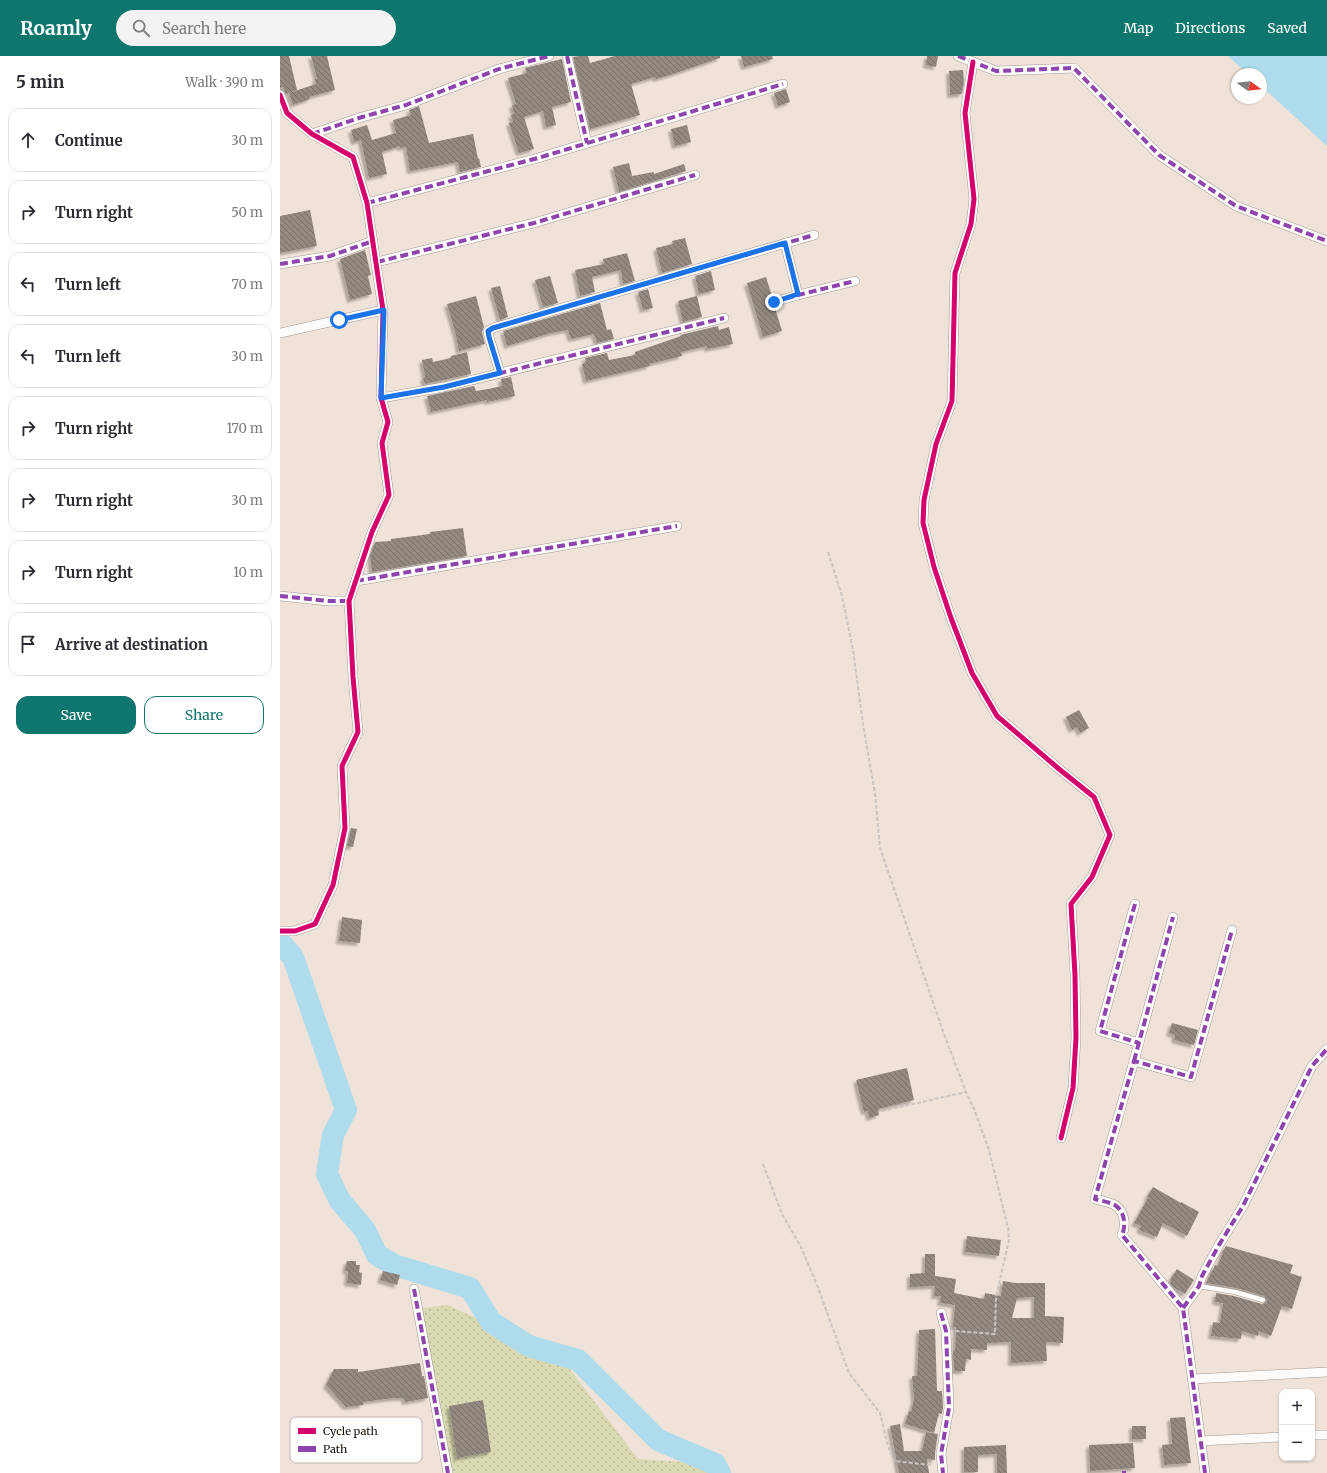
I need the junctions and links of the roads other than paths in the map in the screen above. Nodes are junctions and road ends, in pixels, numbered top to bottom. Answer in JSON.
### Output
{"nodes":[{"id":1,"x":549,"y":56,"type":"edge"},
{"id":2,"x":567,"y":56,"type":"edge"},
{"id":3,"x":958,"y":56,"type":"edge"},
{"id":4,"x":973,"y":62,"type":"junction"},
{"id":5,"x":783,"y":84,"type":"dead end"},
{"id":6,"x":280,"y":95,"type":"edge"},
{"id":7,"x":312,"y":134,"type":"junction"},
{"id":8,"x":587,"y":143,"type":"junction"},
{"id":9,"x":695,"y":175,"type":"dead end"},
{"id":10,"x":367,"y":203,"type":"junction"},
{"id":11,"x":814,"y":235,"type":"dead end"},
{"id":12,"x":373,"y":241,"type":"junction"},
{"id":13,"x":1327,"y":241,"type":"edge"},
{"id":14,"x":785,"y":243,"type":"junction"},
{"id":15,"x":377,"y":262,"type":"junction"},
{"id":16,"x":280,"y":264,"type":"edge"},
{"id":17,"x":855,"y":281,"type":"dead end"},
{"id":18,"x":798,"y":294,"type":"junction"},
{"id":19,"x":774,"y":302,"type":"dead end"},
{"id":20,"x":384,"y":310,"type":"junction"},
{"id":21,"x":724,"y":318,"type":"dead end"},
{"id":22,"x":280,"y":333,"type":"edge"},
{"id":23,"x":500,"y":373,"type":"junction"},
{"id":24,"x":381,"y":398,"type":"junction"},
{"id":25,"x":677,"y":526,"type":"dead end"},
{"id":26,"x":356,"y":581,"type":"junction"},
{"id":27,"x":280,"y":596,"type":"edge"},
{"id":28,"x":349,"y":601,"type":"junction"},
{"id":29,"x":1135,"y":904,"type":"dead end"},
{"id":30,"x":1173,"y":917,"type":"dead end"},
{"id":31,"x":1232,"y":930,"type":"dead end"},
{"id":32,"x":280,"y":931,"type":"edge"},
{"id":33,"x":1139,"y":1043,"type":"junction"},
{"id":34,"x":1327,"y":1049,"type":"edge"},
{"id":35,"x":1134,"y":1061,"type":"junction"},
{"id":36,"x":1061,"y":1138,"type":"dead end"},
{"id":37,"x":1199,"y":1286,"type":"junction"},
{"id":38,"x":414,"y":1290,"type":"dead end"},
{"id":39,"x":1263,"y":1300,"type":"dead end"},
{"id":40,"x":1183,"y":1308,"type":"junction"},
{"id":41,"x":941,"y":1313,"type":"dead end"},
{"id":42,"x":1327,"y":1372,"type":"edge"},
{"id":43,"x":1193,"y":1379,"type":"junction"},
{"id":44,"x":1327,"y":1435,"type":"edge"},
{"id":45,"x":1315,"y":1436,"type":"edge"},
{"id":46,"x":1279,"y":1437,"type":"edge"},
{"id":47,"x":1201,"y":1441,"type":"junction"},
{"id":48,"x":943,"y":1469,"type":"edge"},
{"id":49,"x":448,"y":1473,"type":"edge"},
{"id":50,"x":1205,"y":1473,"type":"edge"}],
"edges":[{"from":1,"to":7,"type":"street"},
{"from":2,"to":8,"type":"street"},
{"from":3,"to":4,"type":"street"},
{"from":4,"to":13,"type":"street"},
{"from":4,"to":36,"type":"street"},
{"from":5,"to":8,"type":"street"},
{"from":6,"to":7,"type":"street"},
{"from":7,"to":10,"type":"street"},
{"from":8,"to":10,"type":"street"},
{"from":9,"to":15,"type":"street"},
{"from":10,"to":12,"type":"street"},
{"from":11,"to":14,"type":"street"},
{"from":12,"to":15,"type":"street"},
{"from":12,"to":16,"type":"street"},
{"from":14,"to":18,"type":"street"},
{"from":14,"to":23,"type":"street"},
{"from":15,"to":20,"type":"street"},
{"from":17,"to":18,"type":"street"},
{"from":18,"to":19,"type":"street"},
{"from":20,"to":22,"type":"street"},
{"from":20,"to":24,"type":"street"},
{"from":21,"to":23,"type":"street"},
{"from":23,"to":24,"type":"street"},
{"from":24,"to":26,"type":"street"},
{"from":25,"to":26,"type":"street"},
{"from":26,"to":28,"type":"street"},
{"from":27,"to":28,"type":"street"},
{"from":28,"to":32,"type":"street"},
{"from":29,"to":33,"type":"street"},
{"from":30,"to":33,"type":"street"},
{"from":31,"to":35,"type":"street"},
{"from":33,"to":35,"type":"street"},
{"from":34,"to":37,"type":"street"},
{"from":35,"to":40,"type":"street"},
{"from":37,"to":39,"type":"lane"},
{"from":37,"to":40,"type":"street"},
{"from":38,"to":49,"type":"street"},
{"from":40,"to":43,"type":"street"},
{"from":41,"to":48,"type":"street"},
{"from":42,"to":43,"type":"street"},
{"from":43,"to":47,"type":"street"},
{"from":44,"to":45,"type":"street"},
{"from":46,"to":47,"type":"street"},
{"from":47,"to":50,"type":"street"}]}
